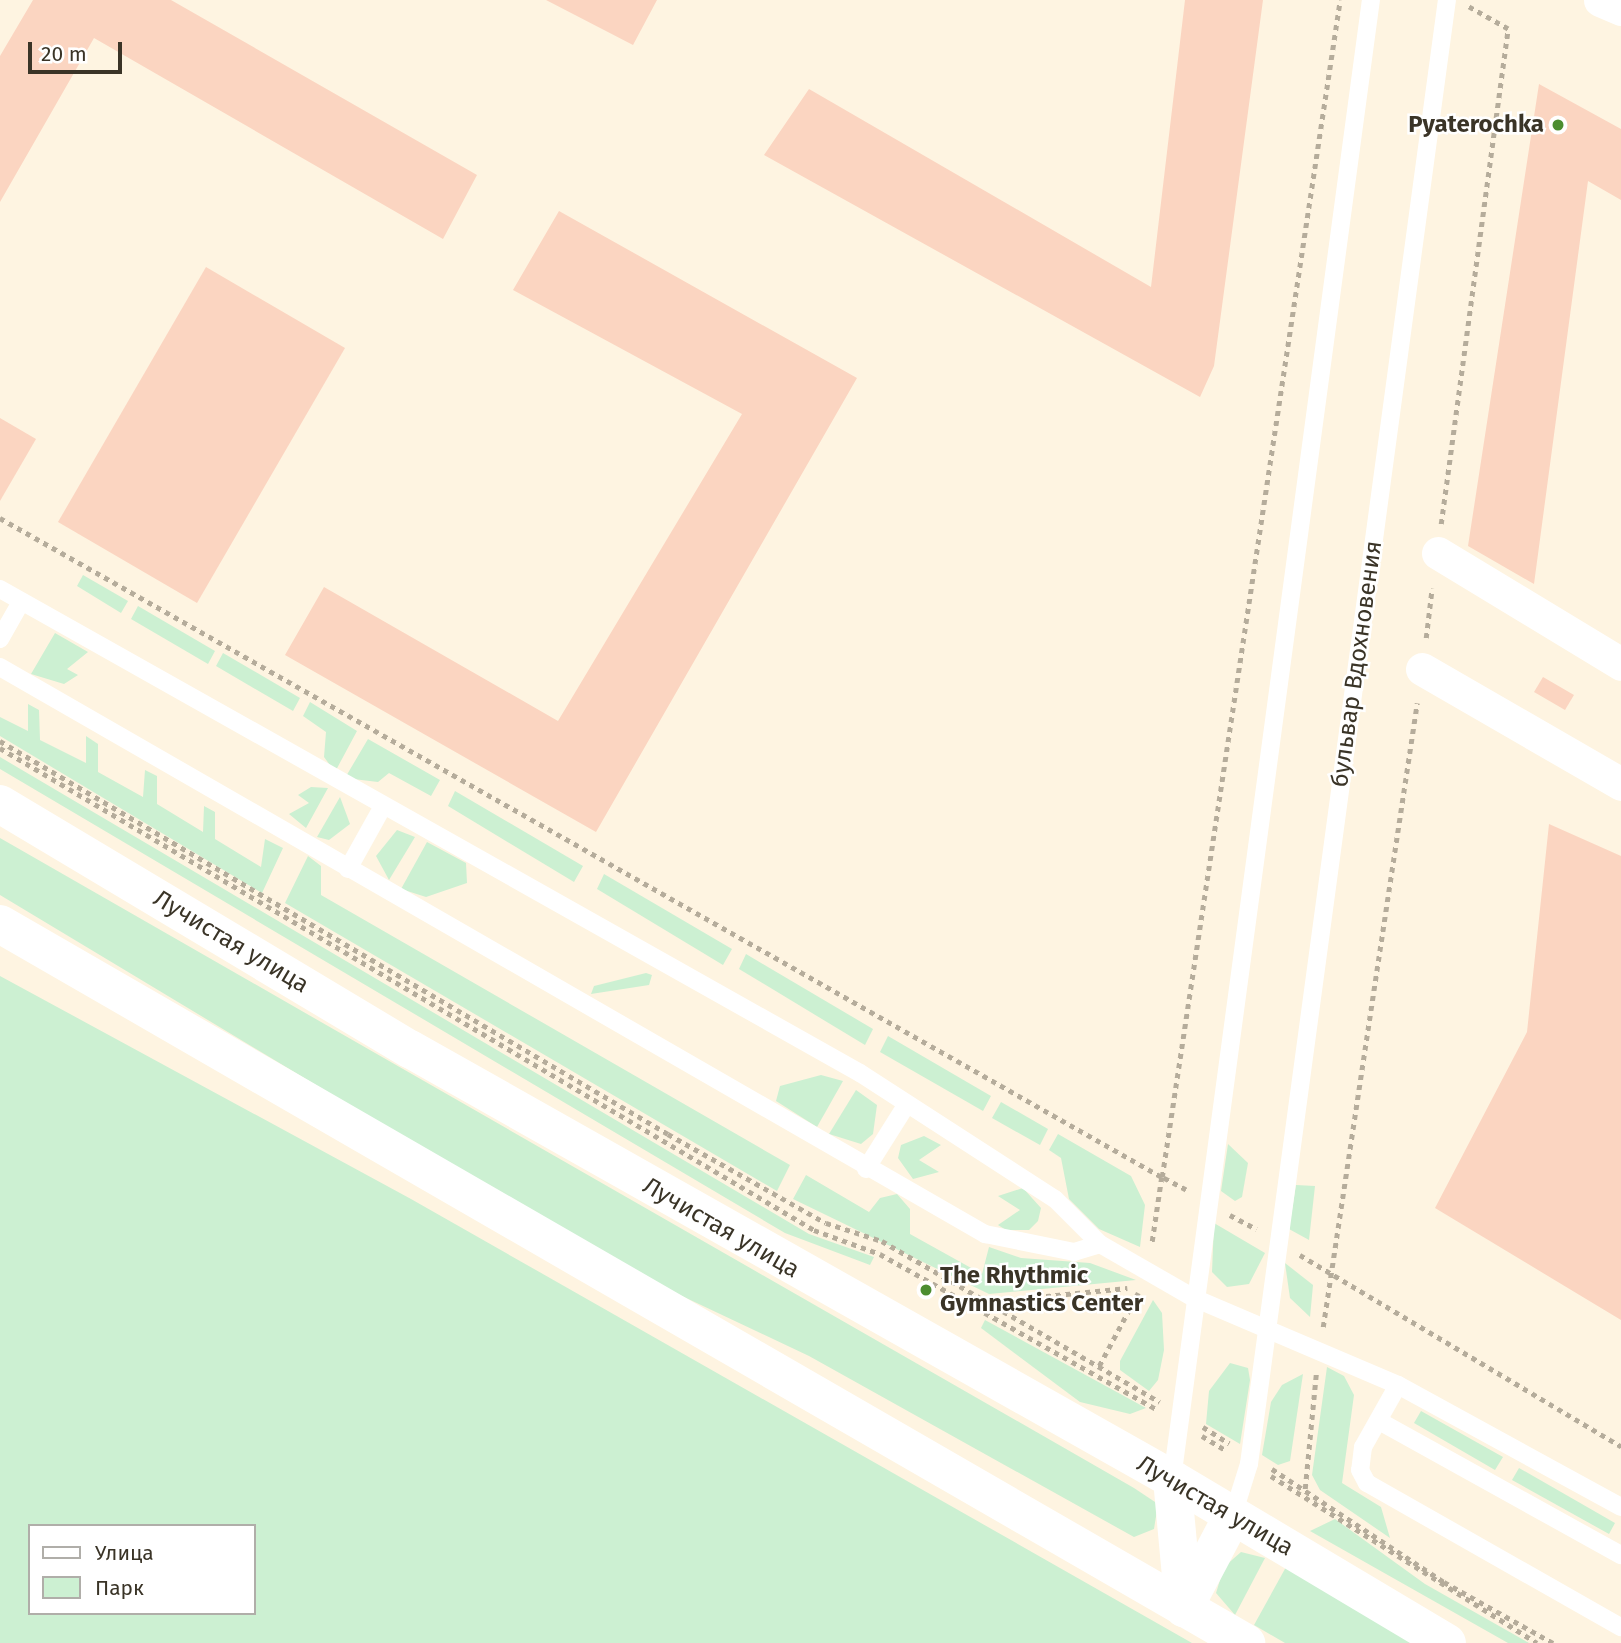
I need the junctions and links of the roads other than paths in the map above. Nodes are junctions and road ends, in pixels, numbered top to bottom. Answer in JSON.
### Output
{"nodes":[{"id":1,"x":1371,"y":0,"type":"edge"},
{"id":2,"x":1447,"y":0,"type":"edge"},
{"id":3,"x":1600,"y":0,"type":"edge"},
{"id":4,"x":1614,"y":0,"type":"edge"},
{"id":5,"x":1621,"y":6,"type":"edge"},
{"id":6,"x":1438,"y":552,"type":"road end"},
{"id":7,"x":0,"y":589,"type":"edge"},
{"id":8,"x":21,"y":602,"type":"junction"},
{"id":9,"x":0,"y":639,"type":"edge"},
{"id":10,"x":1621,"y":664,"type":"edge"},
{"id":11,"x":0,"y":667,"type":"edge"},
{"id":12,"x":1422,"y":669,"type":"road end"},
{"id":13,"x":1621,"y":784,"type":"edge"},
{"id":14,"x":0,"y":804,"type":"edge"},
{"id":15,"x":383,"y":806,"type":"junction"},
{"id":16,"x":348,"y":869,"type":"junction"},
{"id":17,"x":0,"y":925,"type":"edge"},
{"id":18,"x":907,"y":1104,"type":"junction"},
{"id":19,"x":866,"y":1169,"type":"junction"},
{"id":20,"x":1100,"y":1244,"type":"junction"},
{"id":21,"x":1194,"y":1298,"type":"junction"},
{"id":22,"x":1266,"y":1328,"type":"junction"},
{"id":23,"x":1398,"y":1385,"type":"junction"},
{"id":24,"x":1379,"y":1421,"type":"junction"},
{"id":25,"x":1172,"y":1479,"type":"junction"},
{"id":26,"x":1621,"y":1507,"type":"edge"},
{"id":27,"x":1233,"y":1515,"type":"junction"},
{"id":28,"x":1621,"y":1555,"type":"edge"},
{"id":29,"x":1184,"y":1608,"type":"junction"},
{"id":30,"x":1621,"y":1627,"type":"edge"},
{"id":31,"x":1246,"y":1643,"type":"edge"},
{"id":32,"x":1447,"y":1643,"type":"edge"}],
"edges":[{"from":1,"to":21,"type":"lane"},
{"from":2,"to":22,"type":"lane","name":"бульвар Вдохновения"},
{"from":3,"to":5,"type":"street"},
{"from":4,"to":5,"type":"street"},
{"from":6,"to":10,"type":"street"},
{"from":7,"to":8,"type":"lane"},
{"from":8,"to":9,"type":"lane"},
{"from":8,"to":15,"type":"lane"},
{"from":11,"to":16,"type":"lane"},
{"from":12,"to":13,"type":"street"},
{"from":14,"to":25,"type":"main road","name":"Лучистая улица"},
{"from":15,"to":16,"type":"lane"},
{"from":15,"to":18,"type":"lane"},
{"from":16,"to":19,"type":"lane"},
{"from":17,"to":29,"type":"main road"},
{"from":18,"to":19,"type":"lane"},
{"from":18,"to":20,"type":"lane"},
{"from":19,"to":20,"type":"lane"},
{"from":20,"to":21,"type":"lane"},
{"from":21,"to":22,"type":"lane"},
{"from":21,"to":25,"type":"lane"},
{"from":22,"to":23,"type":"lane"},
{"from":22,"to":27,"type":"lane","name":"бульвар Вдохновения"},
{"from":23,"to":24,"type":"lane"},
{"from":23,"to":26,"type":"lane"},
{"from":24,"to":28,"type":"lane"},
{"from":24,"to":30,"type":"lane"},
{"from":25,"to":27,"type":"main road","name":"Лучистая улица"},
{"from":25,"to":29,"type":"main road"},
{"from":27,"to":29,"type":"main road"},
{"from":27,"to":32,"type":"main road","name":"Лучистая улица"},
{"from":29,"to":31,"type":"main road"}]}
